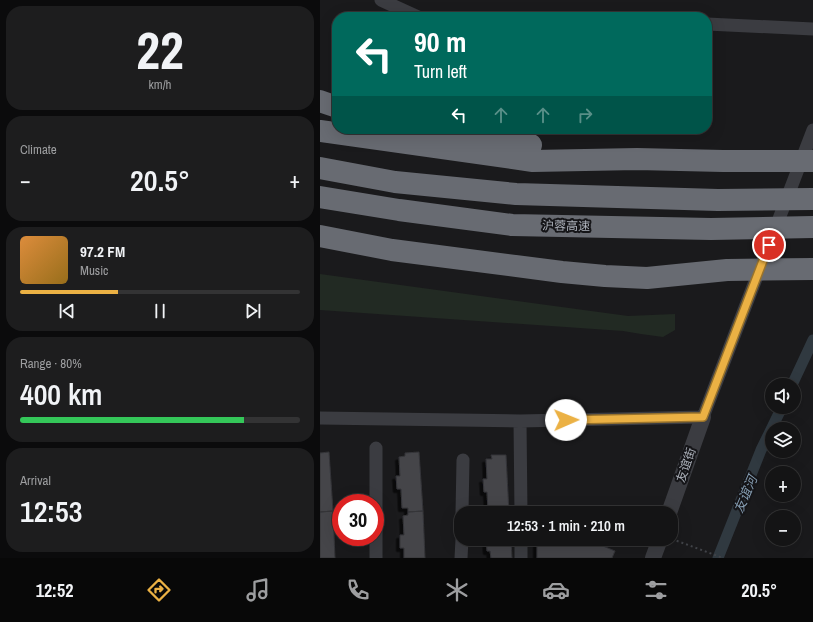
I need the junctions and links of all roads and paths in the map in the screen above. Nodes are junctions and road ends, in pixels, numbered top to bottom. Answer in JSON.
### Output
{"nodes":[{"id":1,"x":381,"y":0,"type":"edge"},
{"id":2,"x":407,"y":12,"type":"edge"},
{"id":3,"x":712,"y":24,"type":"edge"},
{"id":4,"x":813,"y":28,"type":"edge"},
{"id":5,"x":320,"y":101,"type":"edge"},
{"id":6,"x":332,"y":105,"type":"edge"},
{"id":7,"x":813,"y":130,"type":"edge"},
{"id":8,"x":320,"y":131,"type":"edge"},
{"id":9,"x":332,"y":133,"type":"edge"},
{"id":10,"x":341,"y":134,"type":"edge"},
{"id":11,"x":455,"y":134,"type":"edge"},
{"id":12,"x":637,"y":159,"type":"junction"},
{"id":13,"x":813,"y":161,"type":"edge"},
{"id":14,"x":320,"y":168,"type":"edge"},
{"id":15,"x":320,"y":198,"type":"edge"},
{"id":16,"x":813,"y":199,"type":"edge"},
{"id":17,"x":813,"y":227,"type":"edge"},
{"id":18,"x":320,"y":236,"type":"edge"},
{"id":19,"x":813,"y":269,"type":"edge"},
{"id":20,"x":703,"y":417,"type":"junction"},
{"id":21,"x":320,"y":418,"type":"edge"},
{"id":22,"x":520,"y":421,"type":"junction"},
{"id":23,"x":376,"y":448,"type":"dead end"},
{"id":24,"x":463,"y":460,"type":"dead end"},
{"id":25,"x":462,"y":506,"type":"edge"},
{"id":26,"x":521,"y":506,"type":"edge"},
{"id":27,"x":671,"y":506,"type":"edge"},
{"id":28,"x":678,"y":541,"type":"edge"},
{"id":29,"x":462,"y":546,"type":"edge"},
{"id":30,"x":521,"y":546,"type":"edge"},
{"id":31,"x":657,"y":546,"type":"edge"},
{"id":32,"x":376,"y":558,"type":"edge"},
{"id":33,"x":462,"y":558,"type":"edge"},
{"id":34,"x":521,"y":558,"type":"edge"},
{"id":35,"x":653,"y":558,"type":"edge"},
{"id":36,"x":723,"y":558,"type":"edge"}],
"edges":[{"from":1,"to":2,"type":"street"},
{"from":3,"to":4,"type":"street"},
{"from":5,"to":6,"type":"highway"},
{"from":7,"to":20,"type":"street"},
{"from":8,"to":9,"type":"highway"},
{"from":10,"to":12,"type":"highway"},
{"from":11,"to":12,"type":"highway"},
{"from":12,"to":13,"type":"highway"},
{"from":14,"to":16,"type":"highway"},
{"from":15,"to":17,"type":"highway","name":"沪蓉高速"},
{"from":18,"to":19,"type":"highway"},
{"from":20,"to":22,"type":"street"},
{"from":20,"to":27,"type":"street","name":"友谊街"},
{"from":21,"to":22,"type":"street"},
{"from":22,"to":26,"type":"street"},
{"from":23,"to":32,"type":"street"},
{"from":24,"to":25,"type":"street"},
{"from":28,"to":36,"type":"path"},
{"from":29,"to":33,"type":"street"},
{"from":30,"to":34,"type":"street"},
{"from":31,"to":35,"type":"street"}]}
